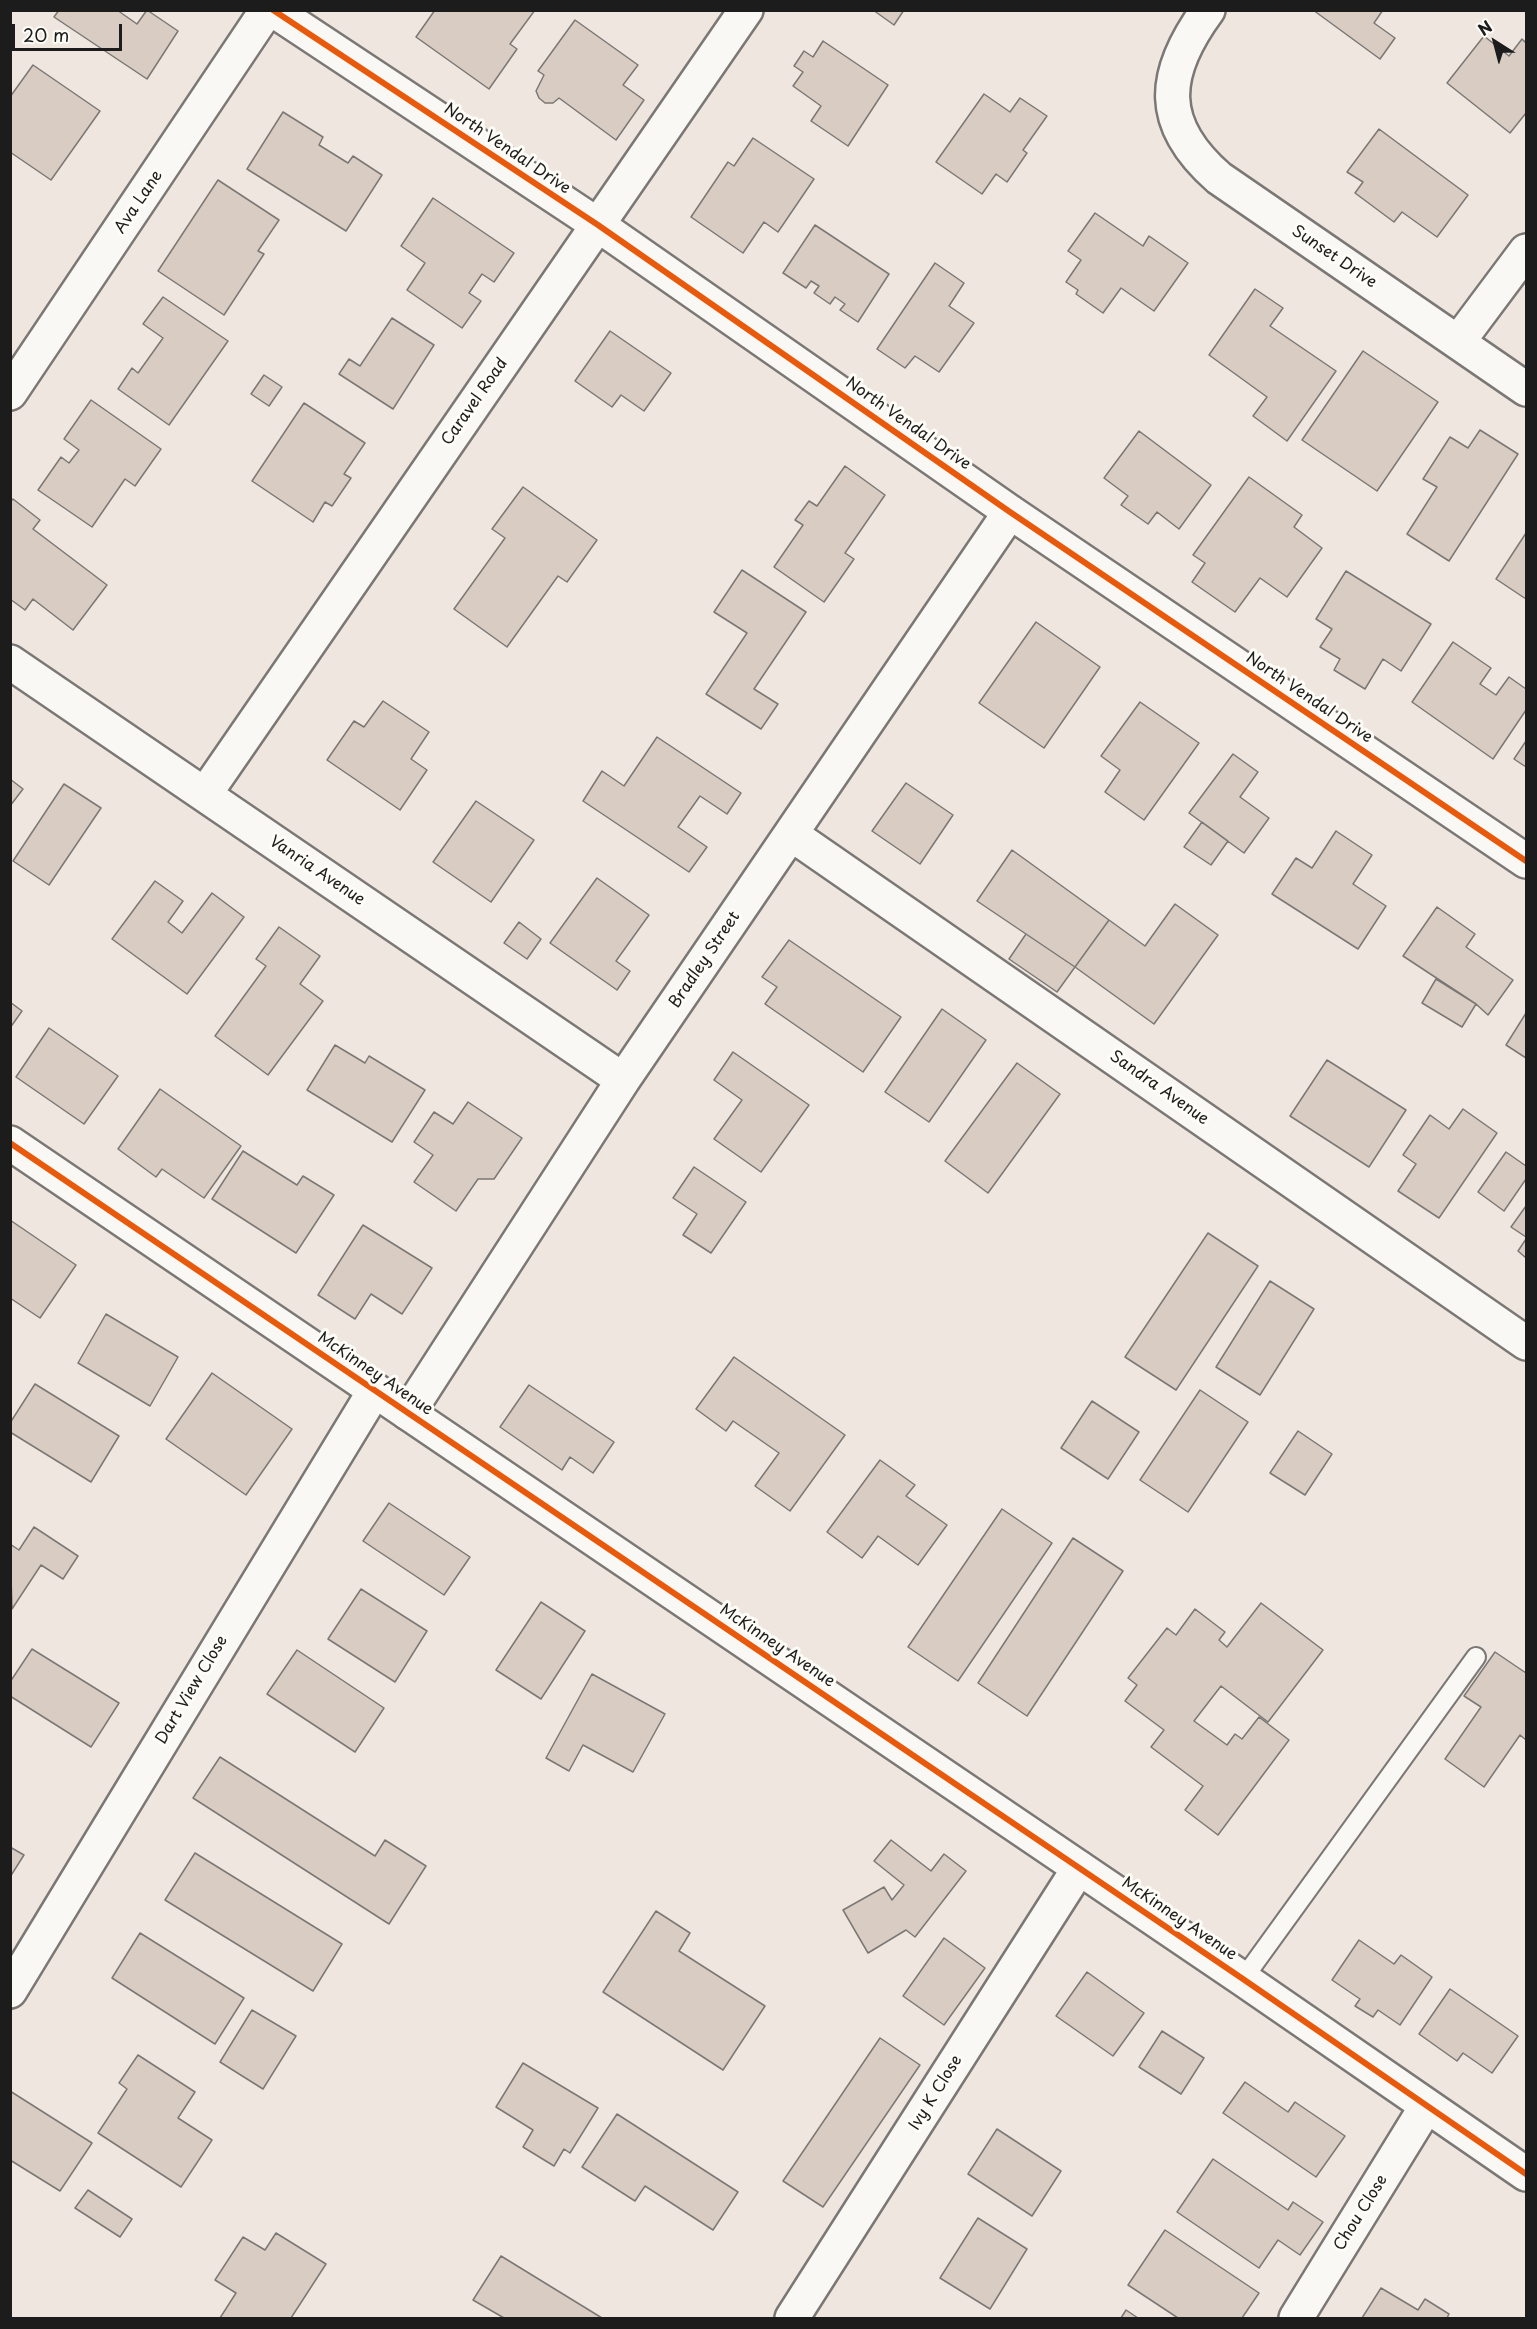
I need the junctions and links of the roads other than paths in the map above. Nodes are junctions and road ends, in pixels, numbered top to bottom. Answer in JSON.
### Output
{"nodes":[{"id":1,"x":267,"y":10,"type":"edge"},
{"id":2,"x":273,"y":10,"type":"edge"},
{"id":3,"x":746,"y":10,"type":"edge"},
{"id":4,"x":1208,"y":10,"type":"edge"},
{"id":5,"x":598,"y":225,"type":"junction"},
{"id":6,"x":1527,"y":251,"type":"edge"},
{"id":7,"x":1458,"y":342,"type":"junction"},
{"id":8,"x":1527,"y":389,"type":"edge"},
{"id":9,"x":10,"y":393,"type":"edge"},
{"id":10,"x":1010,"y":512,"type":"junction"},
{"id":11,"x":10,"y":662,"type":"edge"},
{"id":12,"x":205,"y":794,"type":"junction"},
{"id":13,"x":791,"y":834,"type":"junction"},
{"id":14,"x":1527,"y":861,"type":"edge"},
{"id":15,"x":623,"y":1080,"type":"junction"},
{"id":16,"x":10,"y":1143,"type":"edge"},
{"id":17,"x":1527,"y":1343,"type":"edge"},
{"id":18,"x":375,"y":1390,"type":"junction"},
{"id":19,"x":408,"y":1413,"type":"junction"},
{"id":20,"x":1476,"y":1657,"type":"dead end"},
{"id":21,"x":1079,"y":1868,"type":"junction"},
{"id":22,"x":1243,"y":1979,"type":"junction"},
{"id":23,"x":10,"y":1990,"type":"edge"},
{"id":24,"x":1426,"y":2107,"type":"junction"},
{"id":25,"x":1527,"y":2174,"type":"edge"},
{"id":26,"x":792,"y":2319,"type":"edge"},
{"id":27,"x":1296,"y":2319,"type":"edge"}],
"edges":[{"from":1,"to":9,"type":"street","name":"Ava Lane"},
{"from":2,"to":5,"type":"street","name":"North Vendal Drive"},
{"from":3,"to":5,"type":"street","name":"Caravel Road"},
{"from":4,"to":7,"type":"street","name":"Sunset Drive"},
{"from":5,"to":10,"type":"street","name":"North Vendal Drive"},
{"from":5,"to":12,"type":"street","name":"Caravel Road"},
{"from":6,"to":7,"type":"street"},
{"from":7,"to":8,"type":"street","name":"Sunset Drive"},
{"from":10,"to":13,"type":"street","name":"Bradley Street"},
{"from":10,"to":14,"type":"street","name":"North Vendal Drive"},
{"from":11,"to":12,"type":"street","name":"Vanria Avenue"},
{"from":12,"to":15,"type":"street","name":"Vanria Avenue"},
{"from":13,"to":15,"type":"street","name":"Bradley Street"},
{"from":13,"to":17,"type":"street","name":"Sandra Avenue"},
{"from":15,"to":19,"type":"street","name":"Bradley Street"},
{"from":16,"to":18,"type":"street","name":"McKinney Avenue"},
{"from":18,"to":19,"type":"street","name":"McKinney Avenue"},
{"from":18,"to":23,"type":"street","name":"Dart View Close"},
{"from":19,"to":21,"type":"street","name":"McKinney Avenue"},
{"from":20,"to":22,"type":"lane"},
{"from":21,"to":22,"type":"street","name":"McKinney Avenue"},
{"from":21,"to":26,"type":"street","name":"Ivy K Close"},
{"from":22,"to":24,"type":"street","name":"McKinney Avenue"},
{"from":24,"to":25,"type":"street","name":"McKinney Avenue"},
{"from":24,"to":27,"type":"street","name":"Chou Close"}]}
